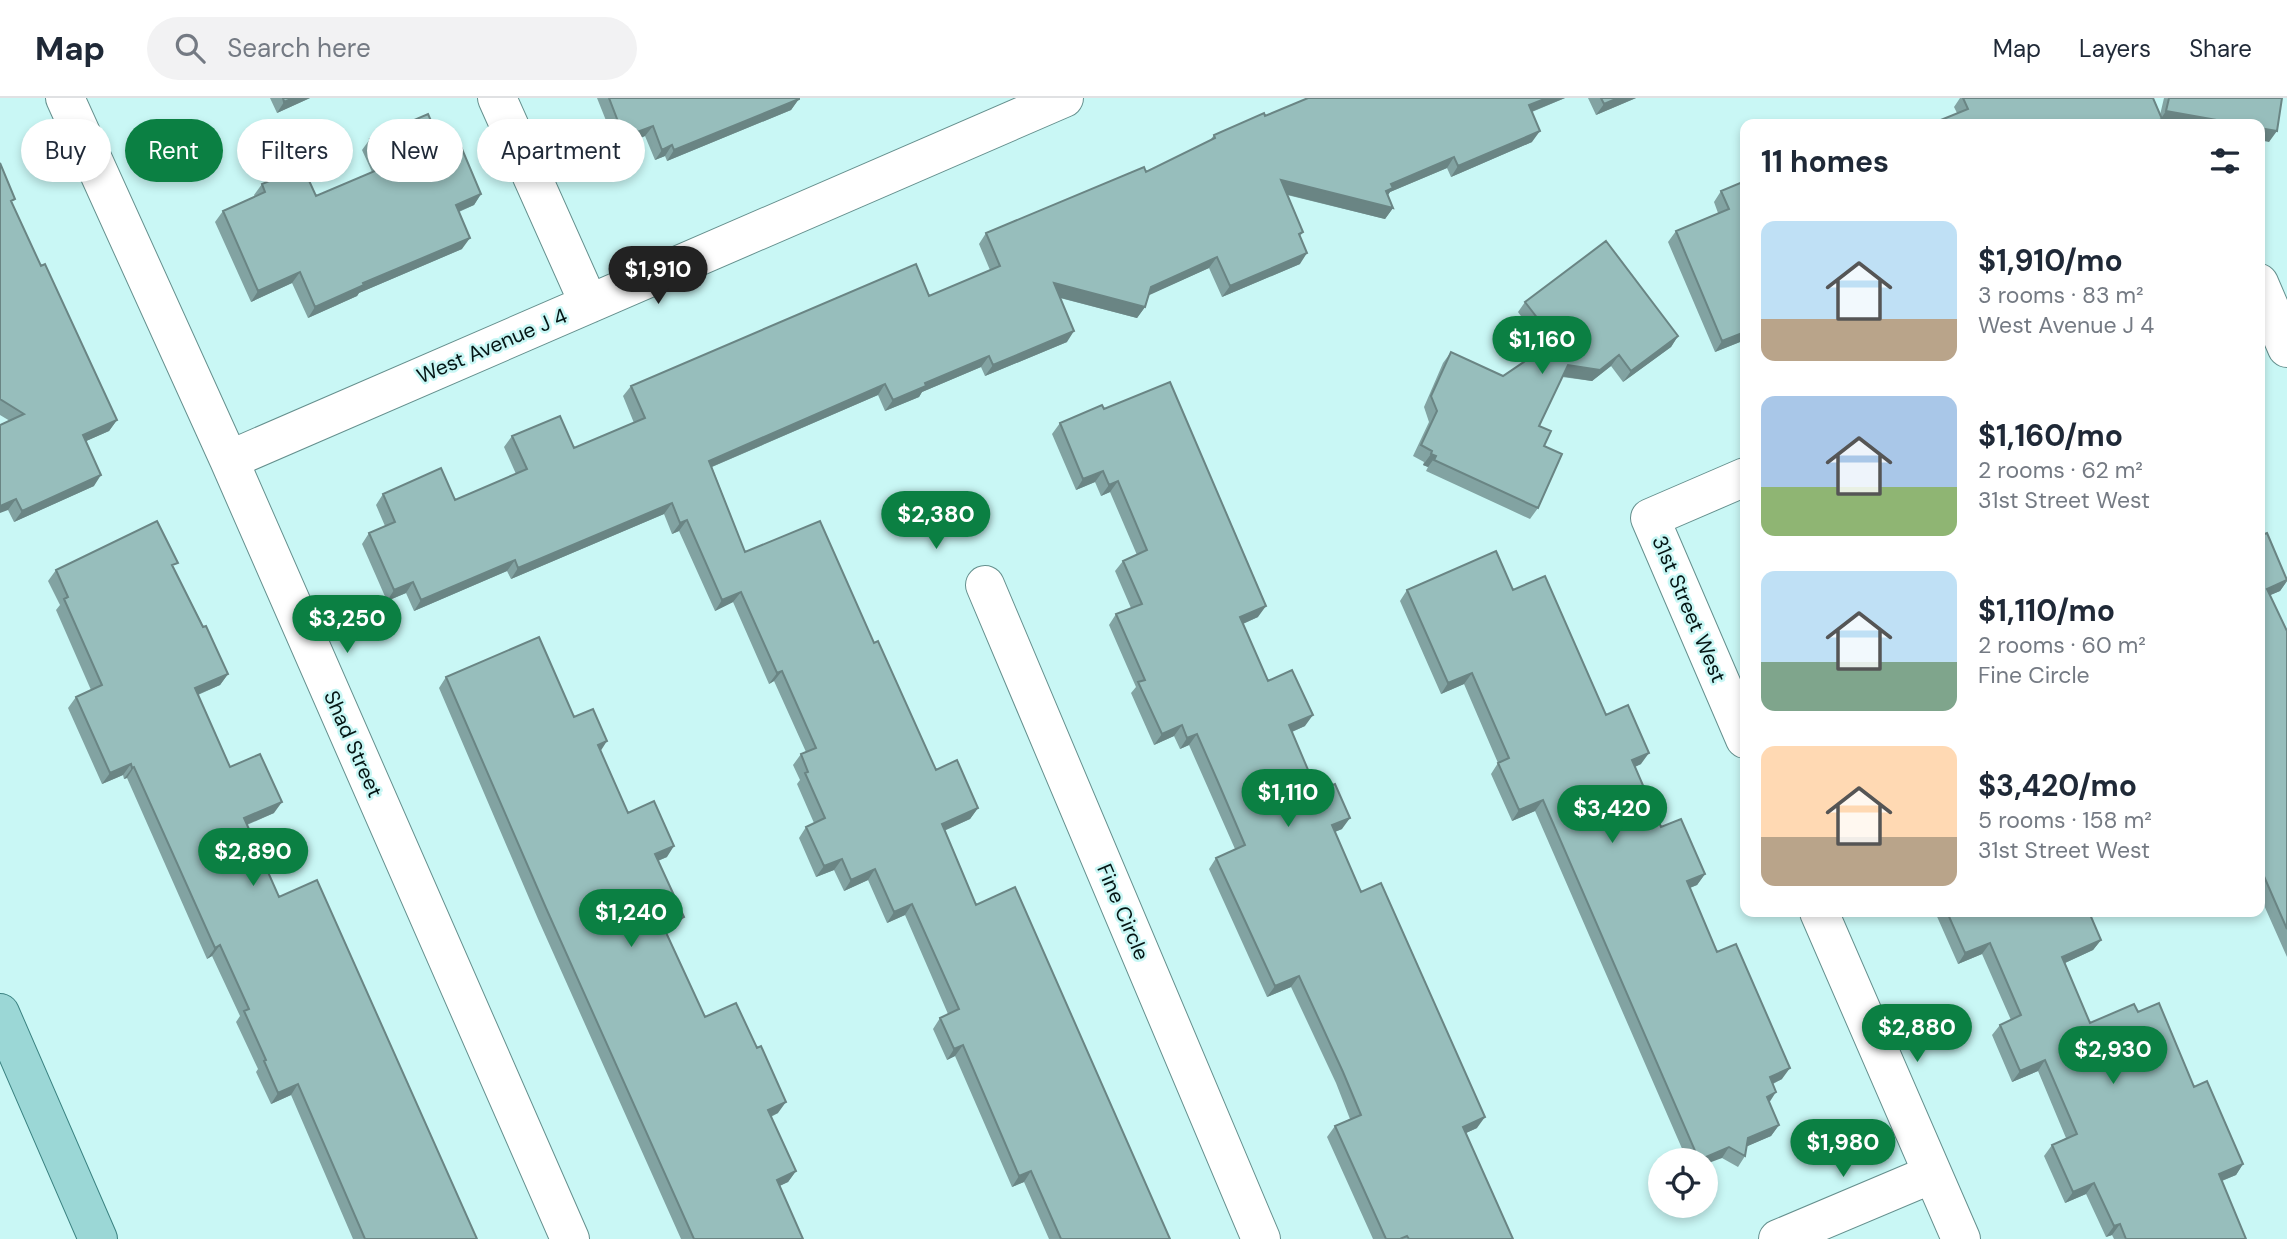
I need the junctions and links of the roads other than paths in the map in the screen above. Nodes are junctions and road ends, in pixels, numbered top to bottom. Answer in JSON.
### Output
{"nodes":[{"id":1,"x":65,"y":98,"type":"edge"},
{"id":2,"x":497,"y":98,"type":"edge"},
{"id":3,"x":1065,"y":98,"type":"edge"},
{"id":4,"x":2265,"y":297,"type":"edge"},
{"id":5,"x":589,"y":304,"type":"junction"},
{"id":6,"x":2287,"y":348,"type":"edge"},
{"id":7,"x":229,"y":460,"type":"junction"},
{"id":8,"x":1740,"y":479,"type":"edge"},
{"id":9,"x":985,"y":584,"type":"dead end"},
{"id":10,"x":1740,"y":727,"type":"edge"},
{"id":11,"x":1821,"y":917,"type":"edge"},
{"id":12,"x":0,"y":1013,"type":"edge"},
{"id":13,"x":1932,"y":1174,"type":"junction"},
{"id":14,"x":98,"y":1239,"type":"edge"},
{"id":15,"x":570,"y":1239,"type":"edge"},
{"id":16,"x":1261,"y":1239,"type":"edge"},
{"id":17,"x":1778,"y":1239,"type":"edge"},
{"id":18,"x":1961,"y":1239,"type":"edge"}],
"edges":[{"from":1,"to":7,"type":"street","name":"Shad Street"},
{"from":2,"to":5,"type":"street"},
{"from":3,"to":5,"type":"street","name":"West Avenue J 4"},
{"from":4,"to":6,"type":"street"},
{"from":5,"to":7,"type":"street","name":"West Avenue J 4"},
{"from":7,"to":15,"type":"street","name":"Shad Street"},
{"from":8,"to":10,"type":"street","name":"31st Street West"},
{"from":9,"to":16,"type":"street","name":"Fine Circle"},
{"from":11,"to":13,"type":"street"},
{"from":12,"to":14,"type":"main road"},
{"from":13,"to":17,"type":"street"},
{"from":13,"to":18,"type":"street"}]}
